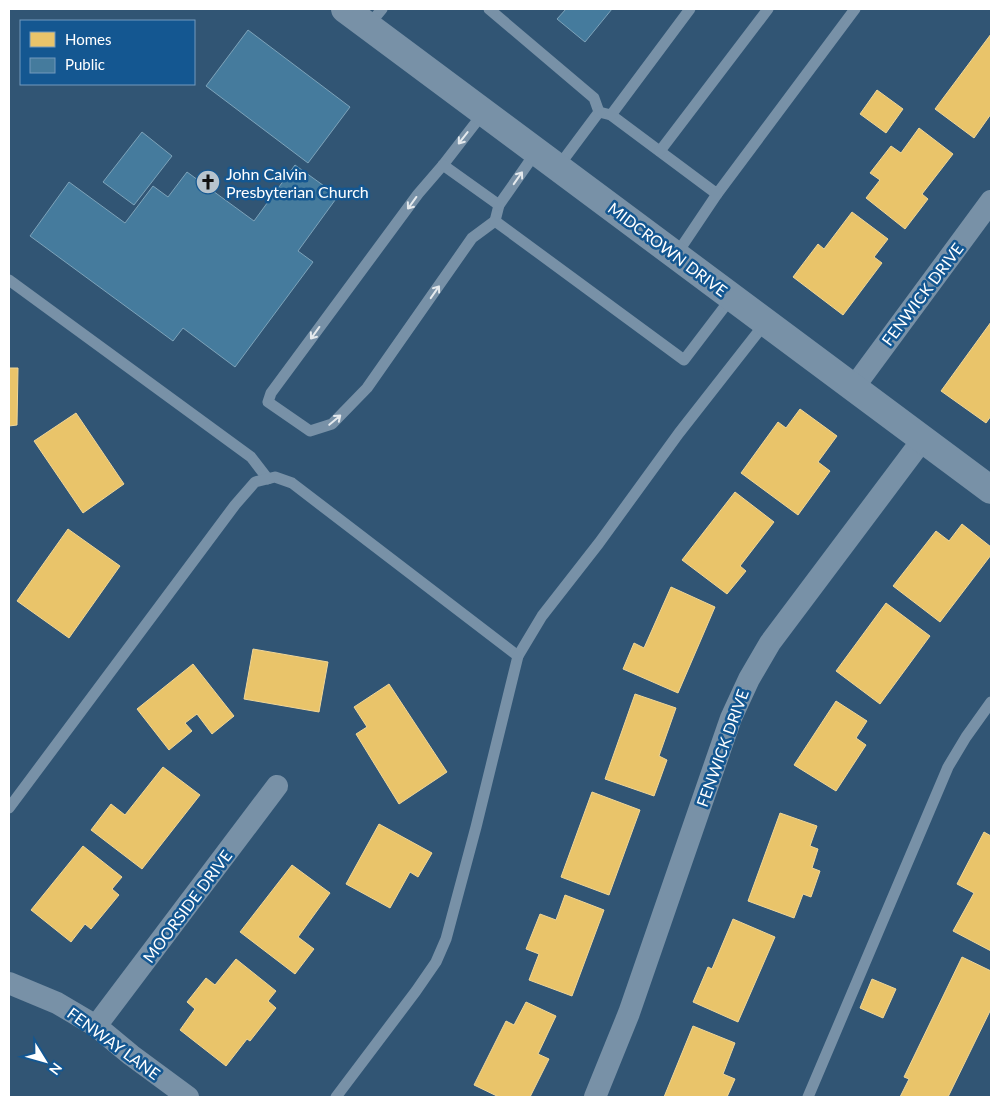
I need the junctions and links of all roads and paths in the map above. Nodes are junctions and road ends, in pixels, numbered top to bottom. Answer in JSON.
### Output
{"nodes":[{"id":1,"x":345,"y":9,"type":"edge"},
{"id":2,"x":489,"y":9,"type":"edge"},
{"id":3,"x":690,"y":9,"type":"edge"},
{"id":4,"x":768,"y":9,"type":"edge"},
{"id":5,"x":855,"y":9,"type":"edge"},
{"id":6,"x":375,"y":17,"type":"edge"},
{"id":7,"x":484,"y":112,"type":"junction"},
{"id":8,"x":599,"y":112,"type":"junction"},
{"id":9,"x":611,"y":114,"type":"junction"},
{"id":10,"x":660,"y":151,"type":"junction"},
{"id":11,"x":547,"y":159,"type":"junction"},
{"id":12,"x":443,"y":165,"type":"junction"},
{"id":13,"x":717,"y":194,"type":"junction"},
{"id":14,"x":991,"y":201,"type":"edge"},
{"id":15,"x":499,"y":205,"type":"junction"},
{"id":16,"x":495,"y":222,"type":"junction"},
{"id":17,"x":676,"y":255,"type":"junction"},
{"id":18,"x":9,"y":280,"type":"edge"},
{"id":19,"x":732,"y":297,"type":"junction"},
{"id":20,"x":766,"y":322,"type":"junction"},
{"id":21,"x":854,"y":387,"type":"junction"},
{"id":22,"x":923,"y":439,"type":"junction"},
{"id":23,"x":268,"y":479,"type":"junction"},
{"id":24,"x":991,"y":490,"type":"edge"},
{"id":25,"x":518,"y":656,"type":"junction"},
{"id":26,"x":991,"y":702,"type":"edge"},
{"id":27,"x":277,"y":786,"type":"dead end"},
{"id":28,"x":9,"y":808,"type":"edge"},
{"id":29,"x":9,"y":984,"type":"edge"},
{"id":30,"x":96,"y":1026,"type":"junction"},
{"id":31,"x":161,"y":1089,"type":"edge"},
{"id":32,"x":188,"y":1097,"type":"edge"},
{"id":33,"x":336,"y":1097,"type":"edge"},
{"id":34,"x":595,"y":1097,"type":"edge"},
{"id":35,"x":808,"y":1097,"type":"edge"}],
"edges":[{"from":1,"to":6,"type":"street","name":"MIDCROWN DRIVE"},
{"from":2,"to":8,"type":"lane"},
{"from":3,"to":9,"type":"lane"},
{"from":4,"to":10,"type":"lane"},
{"from":5,"to":13,"type":"lane"},
{"from":6,"to":7,"type":"street","name":"MIDCROWN DRIVE"},
{"from":7,"to":11,"type":"street","name":"MIDCROWN DRIVE"},
{"from":7,"to":12,"type":"lane","one_way":true},
{"from":8,"to":9,"type":"lane"},
{"from":8,"to":11,"type":"lane"},
{"from":9,"to":10,"type":"lane"},
{"from":10,"to":13,"type":"lane"},
{"from":15,"to":11,"type":"lane","one_way":true},
{"from":11,"to":17,"type":"street","name":"MIDCROWN DRIVE"},
{"from":12,"to":15,"type":"lane"},
{"from":12,"to":16,"type":"lane","one_way":true},
{"from":13,"to":17,"type":"lane"},
{"from":14,"to":21,"type":"street","name":"FENWICK DRIVE"},
{"from":15,"to":16,"type":"lane"},
{"from":16,"to":19,"type":"lane"},
{"from":17,"to":19,"type":"street","name":"MIDCROWN DRIVE"},
{"from":18,"to":23,"type":"lane"},
{"from":19,"to":20,"type":"street","name":"MIDCROWN DRIVE"},
{"from":20,"to":21,"type":"street","name":"MIDCROWN DRIVE"},
{"from":20,"to":25,"type":"lane"},
{"from":21,"to":22,"type":"street","name":"MIDCROWN DRIVE"},
{"from":22,"to":24,"type":"street","name":"MIDCROWN DRIVE"},
{"from":22,"to":34,"type":"street","name":"FENWICK DRIVE"},
{"from":23,"to":25,"type":"lane"},
{"from":23,"to":28,"type":"lane"},
{"from":25,"to":33,"type":"lane"},
{"from":26,"to":35,"type":"lane"},
{"from":27,"to":30,"type":"street","name":"MOORSIDE DRIVE"},
{"from":29,"to":30,"type":"street","name":"FENWAY LANE"},
{"from":30,"to":31,"type":"street","name":"FENWAY LANE"},
{"from":31,"to":32,"type":"street","name":"FENWAY LANE"}]}
